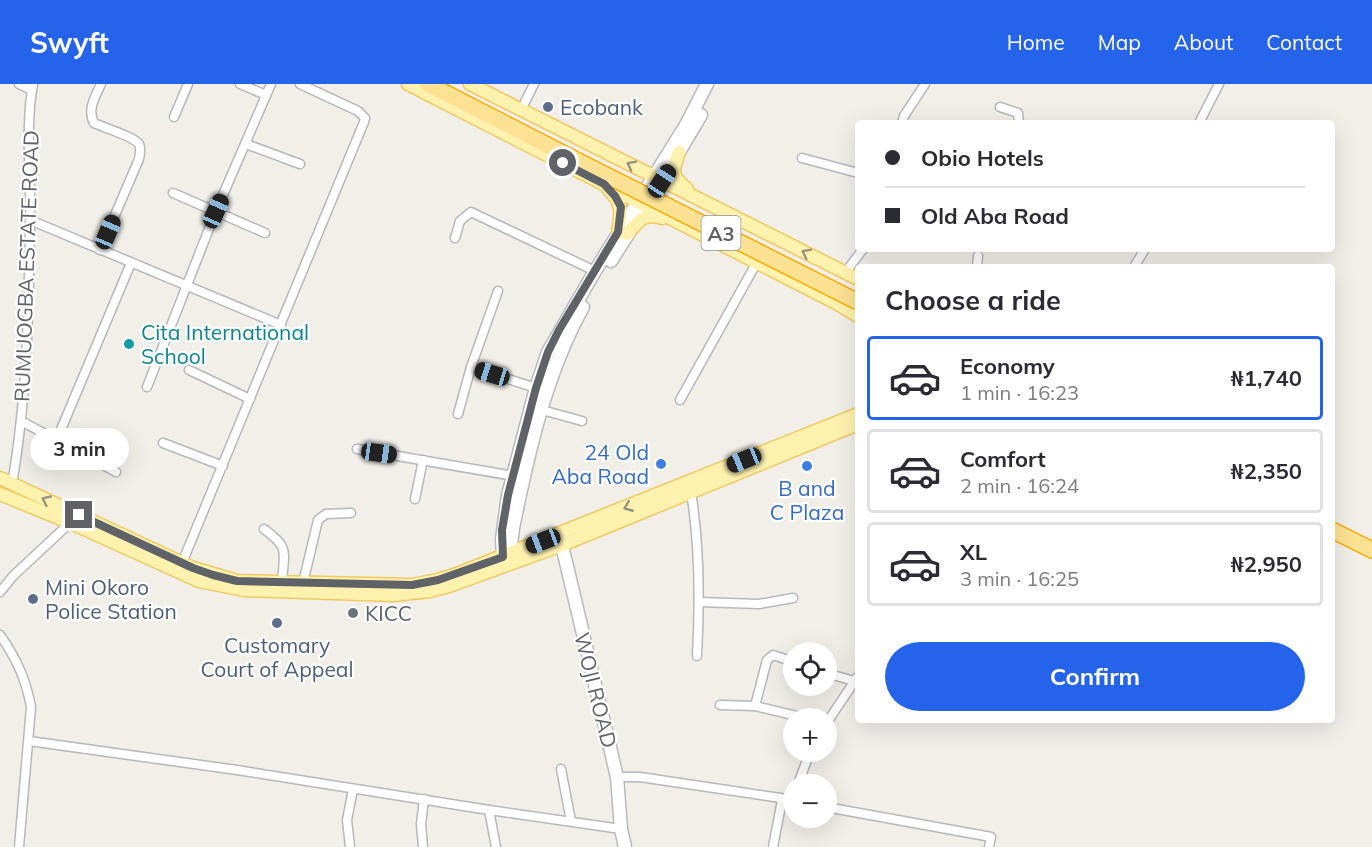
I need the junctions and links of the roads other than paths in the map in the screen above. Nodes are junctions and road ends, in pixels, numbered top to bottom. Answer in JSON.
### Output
{"nodes":[{"id":1,"x":19,"y":84,"type":"edge"},
{"id":2,"x":101,"y":84,"type":"edge"},
{"id":3,"x":188,"y":84,"type":"edge"},
{"id":4,"x":240,"y":84,"type":"edge"},
{"id":5,"x":271,"y":84,"type":"edge"},
{"id":6,"x":300,"y":84,"type":"edge"},
{"id":7,"x":408,"y":84,"type":"edge"},
{"id":8,"x":428,"y":84,"type":"edge"},
{"id":9,"x":450,"y":84,"type":"edge"},
{"id":10,"x":470,"y":84,"type":"edge"},
{"id":11,"x":534,"y":84,"type":"edge"},
{"id":12,"x":707,"y":84,"type":"edge"},
{"id":13,"x":716,"y":84,"type":"edge"},
{"id":14,"x":925,"y":84,"type":"edge"},
{"id":15,"x":1219,"y":84,"type":"edge"},
{"id":16,"x":32,"y":87,"type":"edge"},
{"id":17,"x":266,"y":95,"type":"junction"},
{"id":18,"x":1000,"y":107,"type":"dead end"},
{"id":19,"x":521,"y":110,"type":"junction"},
{"id":20,"x":174,"y":117,"type":"dead end"},
{"id":21,"x":903,"y":120,"type":"edge"},
{"id":22,"x":1020,"y":120,"type":"edge"},
{"id":23,"x":1201,"y":120,"type":"edge"},
{"id":24,"x":246,"y":144,"type":"junction"},
{"id":25,"x":679,"y":152,"type":"junction"},
{"id":26,"x":802,"y":158,"type":"dead end"},
{"id":27,"x":586,"y":160,"type":"junction"},
{"id":28,"x":300,"y":164,"type":"dead end"},
{"id":29,"x":855,"y":172,"type":"edge"},
{"id":30,"x":657,"y":178,"type":"junction"},
{"id":31,"x":604,"y":184,"type":"junction"},
{"id":32,"x":173,"y":193,"type":"dead end"},
{"id":33,"x":705,"y":202,"type":"junction"},
{"id":34,"x":641,"y":203,"type":"junction"},
{"id":35,"x":216,"y":211,"type":"junction"},
{"id":36,"x":30,"y":220,"type":"junction"},
{"id":37,"x":679,"y":222,"type":"junction"},
{"id":38,"x":265,"y":233,"type":"dead end"},
{"id":39,"x":622,"y":233,"type":"junction"},
{"id":40,"x":455,"y":237,"type":"dead end"},
{"id":41,"x":99,"y":250,"type":"junction"},
{"id":42,"x":861,"y":252,"type":"edge"},
{"id":43,"x":978,"y":256,"type":"dead end"},
{"id":44,"x":757,"y":262,"type":"junction"},
{"id":45,"x":130,"y":263,"type":"junction"},
{"id":46,"x":977,"y":264,"type":"edge"},
{"id":47,"x":595,"y":270,"type":"junction"},
{"id":48,"x":845,"y":273,"type":"junction"},
{"id":49,"x":855,"y":278,"type":"edge"},
{"id":50,"x":186,"y":285,"type":"junction"},
{"id":51,"x":855,"y":290,"type":"edge"},
{"id":52,"x":498,"y":291,"type":"dead end"},
{"id":53,"x":855,"y":300,"type":"edge"},
{"id":54,"x":855,"y":314,"type":"edge"},
{"id":55,"x":281,"y":325,"type":"junction"},
{"id":56,"x":471,"y":367,"type":"junction"},
{"id":57,"x":189,"y":370,"type":"dead end"},
{"id":58,"x":147,"y":387,"type":"dead end"},
{"id":59,"x":536,"y":388,"type":"junction"},
{"id":60,"x":250,"y":399,"type":"junction"},
{"id":61,"x":680,"y":400,"type":"dead end"},
{"id":62,"x":542,"y":410,"type":"junction"},
{"id":63,"x":458,"y":414,"type":"dead end"},
{"id":64,"x":855,"y":415,"type":"edge"},
{"id":65,"x":21,"y":421,"type":"junction"},
{"id":66,"x":582,"y":421,"type":"dead end"},
{"id":67,"x":855,"y":425,"type":"edge"},
{"id":68,"x":57,"y":439,"type":"junction"},
{"id":69,"x":162,"y":443,"type":"dead end"},
{"id":70,"x":357,"y":449,"type":"dead end"},
{"id":71,"x":423,"y":460,"type":"junction"},
{"id":72,"x":223,"y":466,"type":"junction"},
{"id":73,"x":116,"y":472,"type":"dead end"},
{"id":74,"x":514,"y":476,"type":"junction"},
{"id":75,"x":0,"y":478,"type":"edge"},
{"id":76,"x":12,"y":484,"type":"junction"},
{"id":77,"x":692,"y":492,"type":"junction"},
{"id":78,"x":0,"y":494,"type":"edge"},
{"id":79,"x":415,"y":499,"type":"dead end"},
{"id":80,"x":351,"y":513,"type":"dead end"},
{"id":81,"x":75,"y":519,"type":"junction"},
{"id":82,"x":264,"y":529,"type":"dead end"},
{"id":83,"x":1335,"y":532,"type":"edge"},
{"id":84,"x":561,"y":540,"type":"junction"},
{"id":85,"x":1335,"y":542,"type":"edge"},
{"id":86,"x":1372,"y":550,"type":"edge"},
{"id":87,"x":508,"y":559,"type":"junction"},
{"id":88,"x":1372,"y":561,"type":"edge"},
{"id":89,"x":182,"y":563,"type":"junction"},
{"id":90,"x":282,"y":582,"type":"junction"},
{"id":91,"x":303,"y":583,"type":"junction"},
{"id":92,"x":0,"y":592,"type":"edge"},
{"id":93,"x":793,"y":598,"type":"dead end"},
{"id":94,"x":699,"y":602,"type":"junction"},
{"id":95,"x":0,"y":635,"type":"edge"},
{"id":96,"x":697,"y":656,"type":"dead end"},
{"id":97,"x":783,"y":659,"type":"edge"},
{"id":98,"x":837,"y":675,"type":"edge"},
{"id":99,"x":855,"y":679,"type":"edge"},
{"id":100,"x":855,"y":681,"type":"edge"},
{"id":101,"x":720,"y":705,"type":"dead end"},
{"id":102,"x":755,"y":706,"type":"junction"},
{"id":103,"x":837,"y":708,"type":"edge"},
{"id":104,"x":783,"y":713,"type":"edge"},
{"id":105,"x":29,"y":741,"type":"junction"},
{"id":106,"x":561,"y":769,"type":"dead end"},
{"id":107,"x":617,"y":777,"type":"junction"},
{"id":108,"x":353,"y":789,"type":"junction"},
{"id":109,"x":423,"y":799,"type":"junction"},
{"id":110,"x":782,"y":800,"type":"joint"},
{"id":111,"x":837,"y":809,"type":"edge"},
{"id":112,"x":489,"y":810,"type":"junction"},
{"id":113,"x":571,"y":821,"type":"junction"},
{"id":114,"x":621,"y":829,"type":"junction"},
{"id":115,"x":19,"y":847,"type":"edge"},
{"id":116,"x":350,"y":847,"type":"edge"},
{"id":117,"x":423,"y":847,"type":"edge"},
{"id":118,"x":496,"y":847,"type":"edge"},
{"id":119,"x":625,"y":847,"type":"edge"},
{"id":120,"x":773,"y":847,"type":"edge"},
{"id":121,"x":989,"y":847,"type":"edge"}],
"edges":[{"from":1,"to":16,"type":"street"},
{"from":2,"to":41,"type":"street"},
{"from":3,"to":20,"type":"street"},
{"from":4,"to":17,"type":"street"},
{"from":5,"to":17,"type":"street"},
{"from":6,"to":55,"type":"street"},
{"from":7,"to":31,"type":"main road"},
{"from":8,"to":27,"type":"highway","number":"A3"},
{"from":9,"to":27,"type":"highway","number":"A3"},
{"from":10,"to":19,"type":"main road"},
{"from":11,"to":19,"type":"street"},
{"from":12,"to":30,"type":"main road"},
{"from":13,"to":25,"type":"main road"},
{"from":14,"to":21,"type":"street"},
{"from":15,"to":23,"type":"street"},
{"from":16,"to":36,"type":"street","name":"RUMUOGBA ESTATE ROAD"},
{"from":17,"to":24,"type":"street"},
{"from":18,"to":22,"type":"street"},
{"from":30,"to":19,"type":"main road","one_way":true},
{"from":24,"to":28,"type":"street"},
{"from":24,"to":35,"type":"street"},
{"from":25,"to":30,"type":"main road"},
{"from":25,"to":33,"type":"main road"},
{"from":26,"to":29,"type":"street"},
{"from":27,"to":51,"type":"highway","number":"A3"},
{"from":27,"to":53,"type":"highway","number":"A3","bridge":true},
{"from":30,"to":33,"type":"main road"},
{"from":30,"to":34,"type":"main road"},
{"from":31,"to":34,"type":"main road"},
{"from":31,"to":39,"type":"main road"},
{"from":32,"to":35,"type":"street"},
{"from":48,"to":33,"type":"main road","one_way":true},
{"from":34,"to":37,"type":"main road"},
{"from":34,"to":39,"type":"main road"},
{"from":35,"to":38,"type":"street"},
{"from":35,"to":50,"type":"street"},
{"from":36,"to":41,"type":"street"},
{"from":36,"to":65,"type":"street","name":"RUMUOGBA ESTATE ROAD"},
{"from":37,"to":39,"type":"main road"},
{"from":37,"to":44,"type":"main road"},
{"from":39,"to":47,"type":"main road"},
{"from":39,"to":62,"type":"main road"},
{"from":40,"to":47,"type":"street"},
{"from":41,"to":45,"type":"street"},
{"from":42,"to":48,"type":"street"},
{"from":43,"to":46,"type":"street"},
{"from":44,"to":54,"type":"main road"},
{"from":44,"to":61,"type":"street"},
{"from":45,"to":50,"type":"street"},
{"from":45,"to":68,"type":"street"},
{"from":47,"to":59,"type":"main road"},
{"from":48,"to":49,"type":"main road"},
{"from":50,"to":55,"type":"street"},
{"from":50,"to":58,"type":"street"},
{"from":52,"to":56,"type":"street"},
{"from":55,"to":60,"type":"street"},
{"from":56,"to":59,"type":"street"},
{"from":56,"to":63,"type":"street"},
{"from":57,"to":60,"type":"street"},
{"from":59,"to":74,"type":"main road"},
{"from":60,"to":72,"type":"street"},
{"from":62,"to":66,"type":"street"},
{"from":62,"to":87,"type":"main road"},
{"from":64,"to":84,"type":"main road","one_way":true},
{"from":65,"to":68,"type":"street"},
{"from":65,"to":76,"type":"street","name":"RUMUOGBA ESTATE ROAD"},
{"from":67,"to":77,"type":"main road"},
{"from":68,"to":73,"type":"street"},
{"from":69,"to":72,"type":"street"},
{"from":70,"to":71,"type":"street"},
{"from":71,"to":74,"type":"street"},
{"from":71,"to":79,"type":"street"},
{"from":72,"to":89,"type":"street"},
{"from":74,"to":87,"type":"main road"},
{"from":75,"to":76,"type":"main road"},
{"from":81,"to":76,"type":"main road","one_way":true},
{"from":77,"to":84,"type":"main road"},
{"from":77,"to":94,"type":"street"},
{"from":78,"to":81,"type":"main road"},
{"from":80,"to":91,"type":"street"},
{"from":81,"to":87,"type":"main road"},
{"from":81,"to":89,"type":"main road"},
{"from":81,"to":92,"type":"street"},
{"from":82,"to":90,"type":"street"},
{"from":83,"to":86,"type":"highway"},
{"from":84,"to":87,"type":"main road"},
{"from":84,"to":107,"type":"main road","name":"WOJI ROAD"},
{"from":85,"to":88,"type":"highway"},
{"from":87,"to":91,"type":"main road"},
{"from":89,"to":90,"type":"main road"},
{"from":90,"to":91,"type":"main road"},
{"from":93,"to":94,"type":"street"},
{"from":94,"to":96,"type":"street"},
{"from":95,"to":105,"type":"street"},
{"from":97,"to":102,"type":"street"},
{"from":98,"to":99,"type":"street"},
{"from":100,"to":103,"type":"street"},
{"from":101,"to":102,"type":"street"},
{"from":102,"to":104,"type":"street"},
{"from":105,"to":108,"type":"street"},
{"from":105,"to":115,"type":"street"},
{"from":106,"to":113,"type":"street"},
{"from":107,"to":110,"type":"street"},
{"from":107,"to":114,"type":"main road","name":"WOJI ROAD"},
{"from":108,"to":109,"type":"street"},
{"from":108,"to":116,"type":"street"},
{"from":109,"to":112,"type":"street"},
{"from":109,"to":117,"type":"street"},
{"from":110,"to":120,"type":"street"},
{"from":111,"to":121,"type":"street"},
{"from":112,"to":113,"type":"street"},
{"from":112,"to":118,"type":"street"},
{"from":113,"to":114,"type":"street"},
{"from":114,"to":119,"type":"main road","name":"WOJI ROAD"}]}
